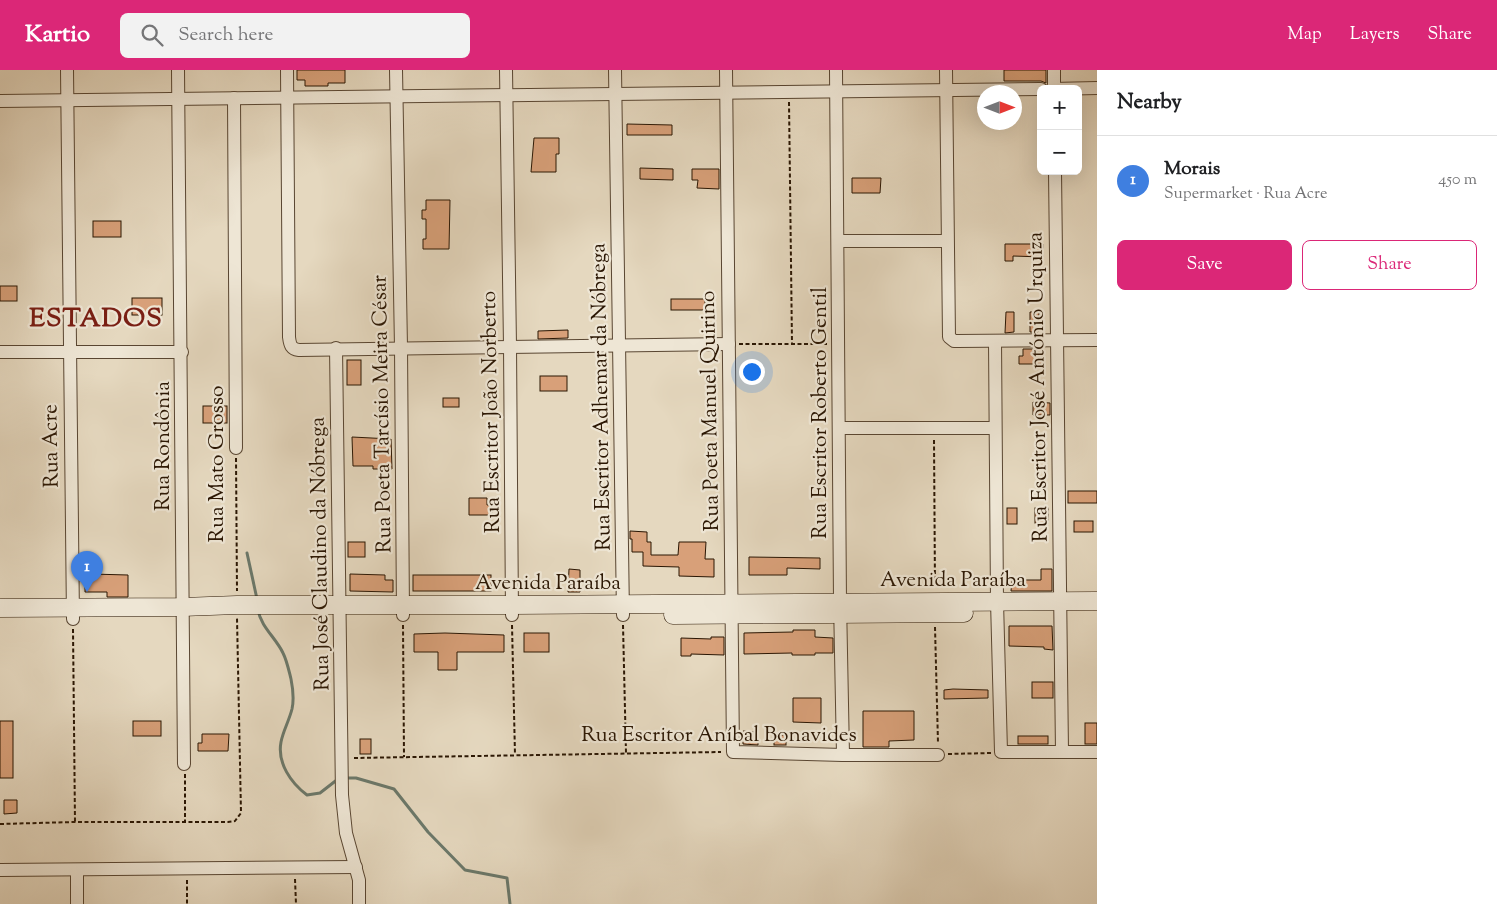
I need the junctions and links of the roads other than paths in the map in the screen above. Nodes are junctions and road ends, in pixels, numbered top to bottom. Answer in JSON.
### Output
{"nodes":[{"id":1,"x":67,"y":70,"type":"edge"},
{"id":2,"x":178,"y":70,"type":"edge"},
{"id":3,"x":286,"y":70,"type":"edge"},
{"id":4,"x":396,"y":70,"type":"edge"},
{"id":5,"x":506,"y":70,"type":"edge"},
{"id":6,"x":615,"y":70,"type":"edge"},
{"id":7,"x":726,"y":70,"type":"edge"},
{"id":8,"x":836,"y":70,"type":"edge"},
{"id":9,"x":946,"y":70,"type":"edge"},
{"id":10,"x":1054,"y":70,"type":"edge"},
{"id":11,"x":1053,"y":85,"type":"edge"},
{"id":12,"x":1082,"y":88,"type":"edge"},
{"id":13,"x":1097,"y":88,"type":"edge"},
{"id":14,"x":1037,"y":89,"type":"edge"},
{"id":15,"x":947,"y":90,"type":"junction"},
{"id":16,"x":836,"y":92,"type":"junction"},
{"id":17,"x":726,"y":93,"type":"junction"},
{"id":18,"x":616,"y":95,"type":"junction"},
{"id":19,"x":396,"y":96,"type":"junction"},
{"id":20,"x":506,"y":96,"type":"junction"},
{"id":21,"x":179,"y":98,"type":"junction"},
{"id":22,"x":234,"y":98,"type":"junction"},
{"id":23,"x":287,"y":98,"type":"junction"},
{"id":24,"x":0,"y":100,"type":"edge"},
{"id":25,"x":67,"y":100,"type":"junction"},
{"id":26,"x":1055,"y":175,"type":"edge"},
{"id":27,"x":838,"y":241,"type":"junction"},
{"id":28,"x":947,"y":241,"type":"junction"},
{"id":29,"x":1097,"y":340,"type":"edge"},
{"id":30,"x":995,"y":341,"type":"junction"},
{"id":31,"x":1056,"y":341,"type":"junction"},
{"id":32,"x":728,"y":344,"type":"junction"},
{"id":33,"x":620,"y":345,"type":"junction"},
{"id":34,"x":510,"y":346,"type":"junction"},
{"id":35,"x":401,"y":347,"type":"junction"},
{"id":36,"x":336,"y":348,"type":"junction"},
{"id":37,"x":69,"y":351,"type":"junction"},
{"id":38,"x":0,"y":352,"type":"edge"},
{"id":39,"x":182,"y":352,"type":"junction"},
{"id":40,"x":839,"y":428,"type":"junction"},
{"id":41,"x":995,"y":428,"type":"junction"},
{"id":42,"x":236,"y":448,"type":"road end"},
{"id":43,"x":1097,"y":601,"type":"edge"},
{"id":44,"x":1060,"y":606,"type":"junction"},
{"id":45,"x":997,"y":607,"type":"junction"},
{"id":46,"x":0,"y":608,"type":"edge"},
{"id":47,"x":840,"y":608,"type":"junction"},
{"id":48,"x":731,"y":609,"type":"junction"},
{"id":49,"x":340,"y":610,"type":"junction"},
{"id":50,"x":403,"y":610,"type":"junction"},
{"id":51,"x":512,"y":610,"type":"junction"},
{"id":52,"x":623,"y":610,"type":"junction"},
{"id":53,"x":1097,"y":611,"type":"edge"},
{"id":54,"x":182,"y":612,"type":"junction"},
{"id":55,"x":73,"y":614,"type":"junction"},
{"id":56,"x":0,"y":619,"type":"edge"},
{"id":57,"x":732,"y":752,"type":"joint"},
{"id":58,"x":1062,"y":752,"type":"junction"},
{"id":59,"x":1097,"y":752,"type":"edge"},
{"id":60,"x":843,"y":755,"type":"junction"},
{"id":61,"x":938,"y":755,"type":"road end"},
{"id":62,"x":184,"y":764,"type":"road end"},
{"id":63,"x":356,"y":867,"type":"junction"},
{"id":64,"x":0,"y":870,"type":"edge"},
{"id":65,"x":77,"y":870,"type":"junction"},
{"id":66,"x":77,"y":904,"type":"edge"},
{"id":67,"x":360,"y":904,"type":"edge"}],
"edges":[{"from":1,"to":25,"type":"street","name":"Rua Acre"},
{"from":2,"to":21,"type":"street","name":"Rua Rondônia"},
{"from":3,"to":23,"type":"street"},
{"from":4,"to":19,"type":"street","name":"Rua Poeta Tarcísio Meira César"},
{"from":5,"to":20,"type":"street","name":"Rua Escritor João Norberto"},
{"from":6,"to":18,"type":"street","name":"Rua Escritor Adhemar da Nóbrega"},
{"from":7,"to":17,"type":"street","name":"Rua Poeta Manuel Quirino"},
{"from":8,"to":16,"type":"street","name":"Rua Escritor Roberto Gentil"},
{"from":9,"to":15,"type":"street"},
{"from":10,"to":11,"type":"street"},
{"from":12,"to":13,"type":"street"},
{"from":14,"to":15,"type":"street"},
{"from":15,"to":16,"type":"street"},
{"from":15,"to":28,"type":"street"},
{"from":16,"to":17,"type":"street"},
{"from":16,"to":27,"type":"street","name":"Rua Escritor Roberto Gentil"},
{"from":17,"to":18,"type":"street"},
{"from":17,"to":32,"type":"street","name":"Rua Poeta Manuel Quirino"},
{"from":18,"to":20,"type":"street"},
{"from":18,"to":33,"type":"street","name":"Rua Escritor Adhemar da Nóbrega"},
{"from":19,"to":20,"type":"street"},
{"from":19,"to":23,"type":"street"},
{"from":19,"to":35,"type":"street","name":"Rua Poeta Tarcísio Meira César"},
{"from":20,"to":34,"type":"street","name":"Rua Escritor João Norberto"},
{"from":21,"to":22,"type":"street"},
{"from":21,"to":25,"type":"street"},
{"from":21,"to":39,"type":"street","name":"Rua Rondônia"},
{"from":22,"to":23,"type":"street"},
{"from":22,"to":42,"type":"street","name":"Rua Mato Grosso"},
{"from":23,"to":36,"type":"street"},
{"from":24,"to":25,"type":"street"},
{"from":25,"to":37,"type":"street","name":"Rua Acre"},
{"from":26,"to":31,"type":"street","name":"Rua Escritor José António Urquiza"},
{"from":27,"to":28,"type":"street"},
{"from":27,"to":40,"type":"street","name":"Rua Escritor Roberto Gentil"},
{"from":28,"to":30,"type":"street"},
{"from":29,"to":31,"type":"street"},
{"from":30,"to":31,"type":"street"},
{"from":30,"to":41,"type":"street"},
{"from":31,"to":44,"type":"street","name":"Rua Escritor José António Urquiza"},
{"from":32,"to":33,"type":"street"},
{"from":32,"to":48,"type":"street","name":"Rua Poeta Manuel Quirino"},
{"from":33,"to":34,"type":"street"},
{"from":33,"to":52,"type":"street","name":"Rua Escritor Adhemar da Nóbrega"},
{"from":34,"to":35,"type":"street"},
{"from":34,"to":51,"type":"street","name":"Rua Escritor João Norberto"},
{"from":35,"to":36,"type":"street"},
{"from":35,"to":50,"type":"street","name":"Rua Poeta Tarcísio Meira César"},
{"from":36,"to":49,"type":"street","name":"Rua José Claudino da Nóbrega"},
{"from":37,"to":38,"type":"street"},
{"from":37,"to":39,"type":"street"},
{"from":37,"to":55,"type":"street","name":"Rua Acre"},
{"from":39,"to":54,"type":"street","name":"Rua Rondônia"},
{"from":40,"to":41,"type":"street"},
{"from":40,"to":47,"type":"street","name":"Rua Escritor Roberto Gentil"},
{"from":41,"to":45,"type":"street"},
{"from":43,"to":44,"type":"street","name":"Avenida Paraíba"},
{"from":44,"to":45,"type":"street","name":"Avenida Paraíba"},
{"from":44,"to":53,"type":"street","name":"Avenida Paraíba"},
{"from":44,"to":58,"type":"street","name":"Rua Escritor José António Urquiza"},
{"from":45,"to":47,"type":"street","name":"Avenida Paraíba"},
{"from":45,"to":58,"type":"street"},
{"from":46,"to":55,"type":"street","name":"Avenida Paraíba"},
{"from":47,"to":48,"type":"street","name":"Avenida Paraíba"},
{"from":47,"to":60,"type":"street","name":"Rua Escritor Roberto Gentil"},
{"from":48,"to":52,"type":"street","name":"Avenida Paraíba"},
{"from":48,"to":57,"type":"street","name":"Rua Poeta Manuel Quirino"},
{"from":49,"to":50,"type":"street","name":"Avenida Paraíba"},
{"from":49,"to":54,"type":"street","name":"Avenida Paraíba"},
{"from":49,"to":63,"type":"street","name":"Rua José Claudino da Nóbrega"},
{"from":50,"to":51,"type":"street","name":"Avenida Paraíba"},
{"from":51,"to":52,"type":"street","name":"Avenida Paraíba"},
{"from":54,"to":55,"type":"street","name":"Avenida Paraíba"},
{"from":54,"to":62,"type":"street","name":"Rua Rondônia"},
{"from":55,"to":56,"type":"street","name":"Avenida Paraíba"},
{"from":57,"to":60,"type":"street","name":"Rua Escritor Aníbal Bonavides"},
{"from":58,"to":59,"type":"street"},
{"from":60,"to":61,"type":"street","name":"Rua Escritor Aníbal Bonavides"},
{"from":63,"to":65,"type":"street"},
{"from":63,"to":67,"type":"street","name":"Rua José Claudino da Nóbrega"},
{"from":64,"to":65,"type":"street"},
{"from":65,"to":66,"type":"street"}]}
